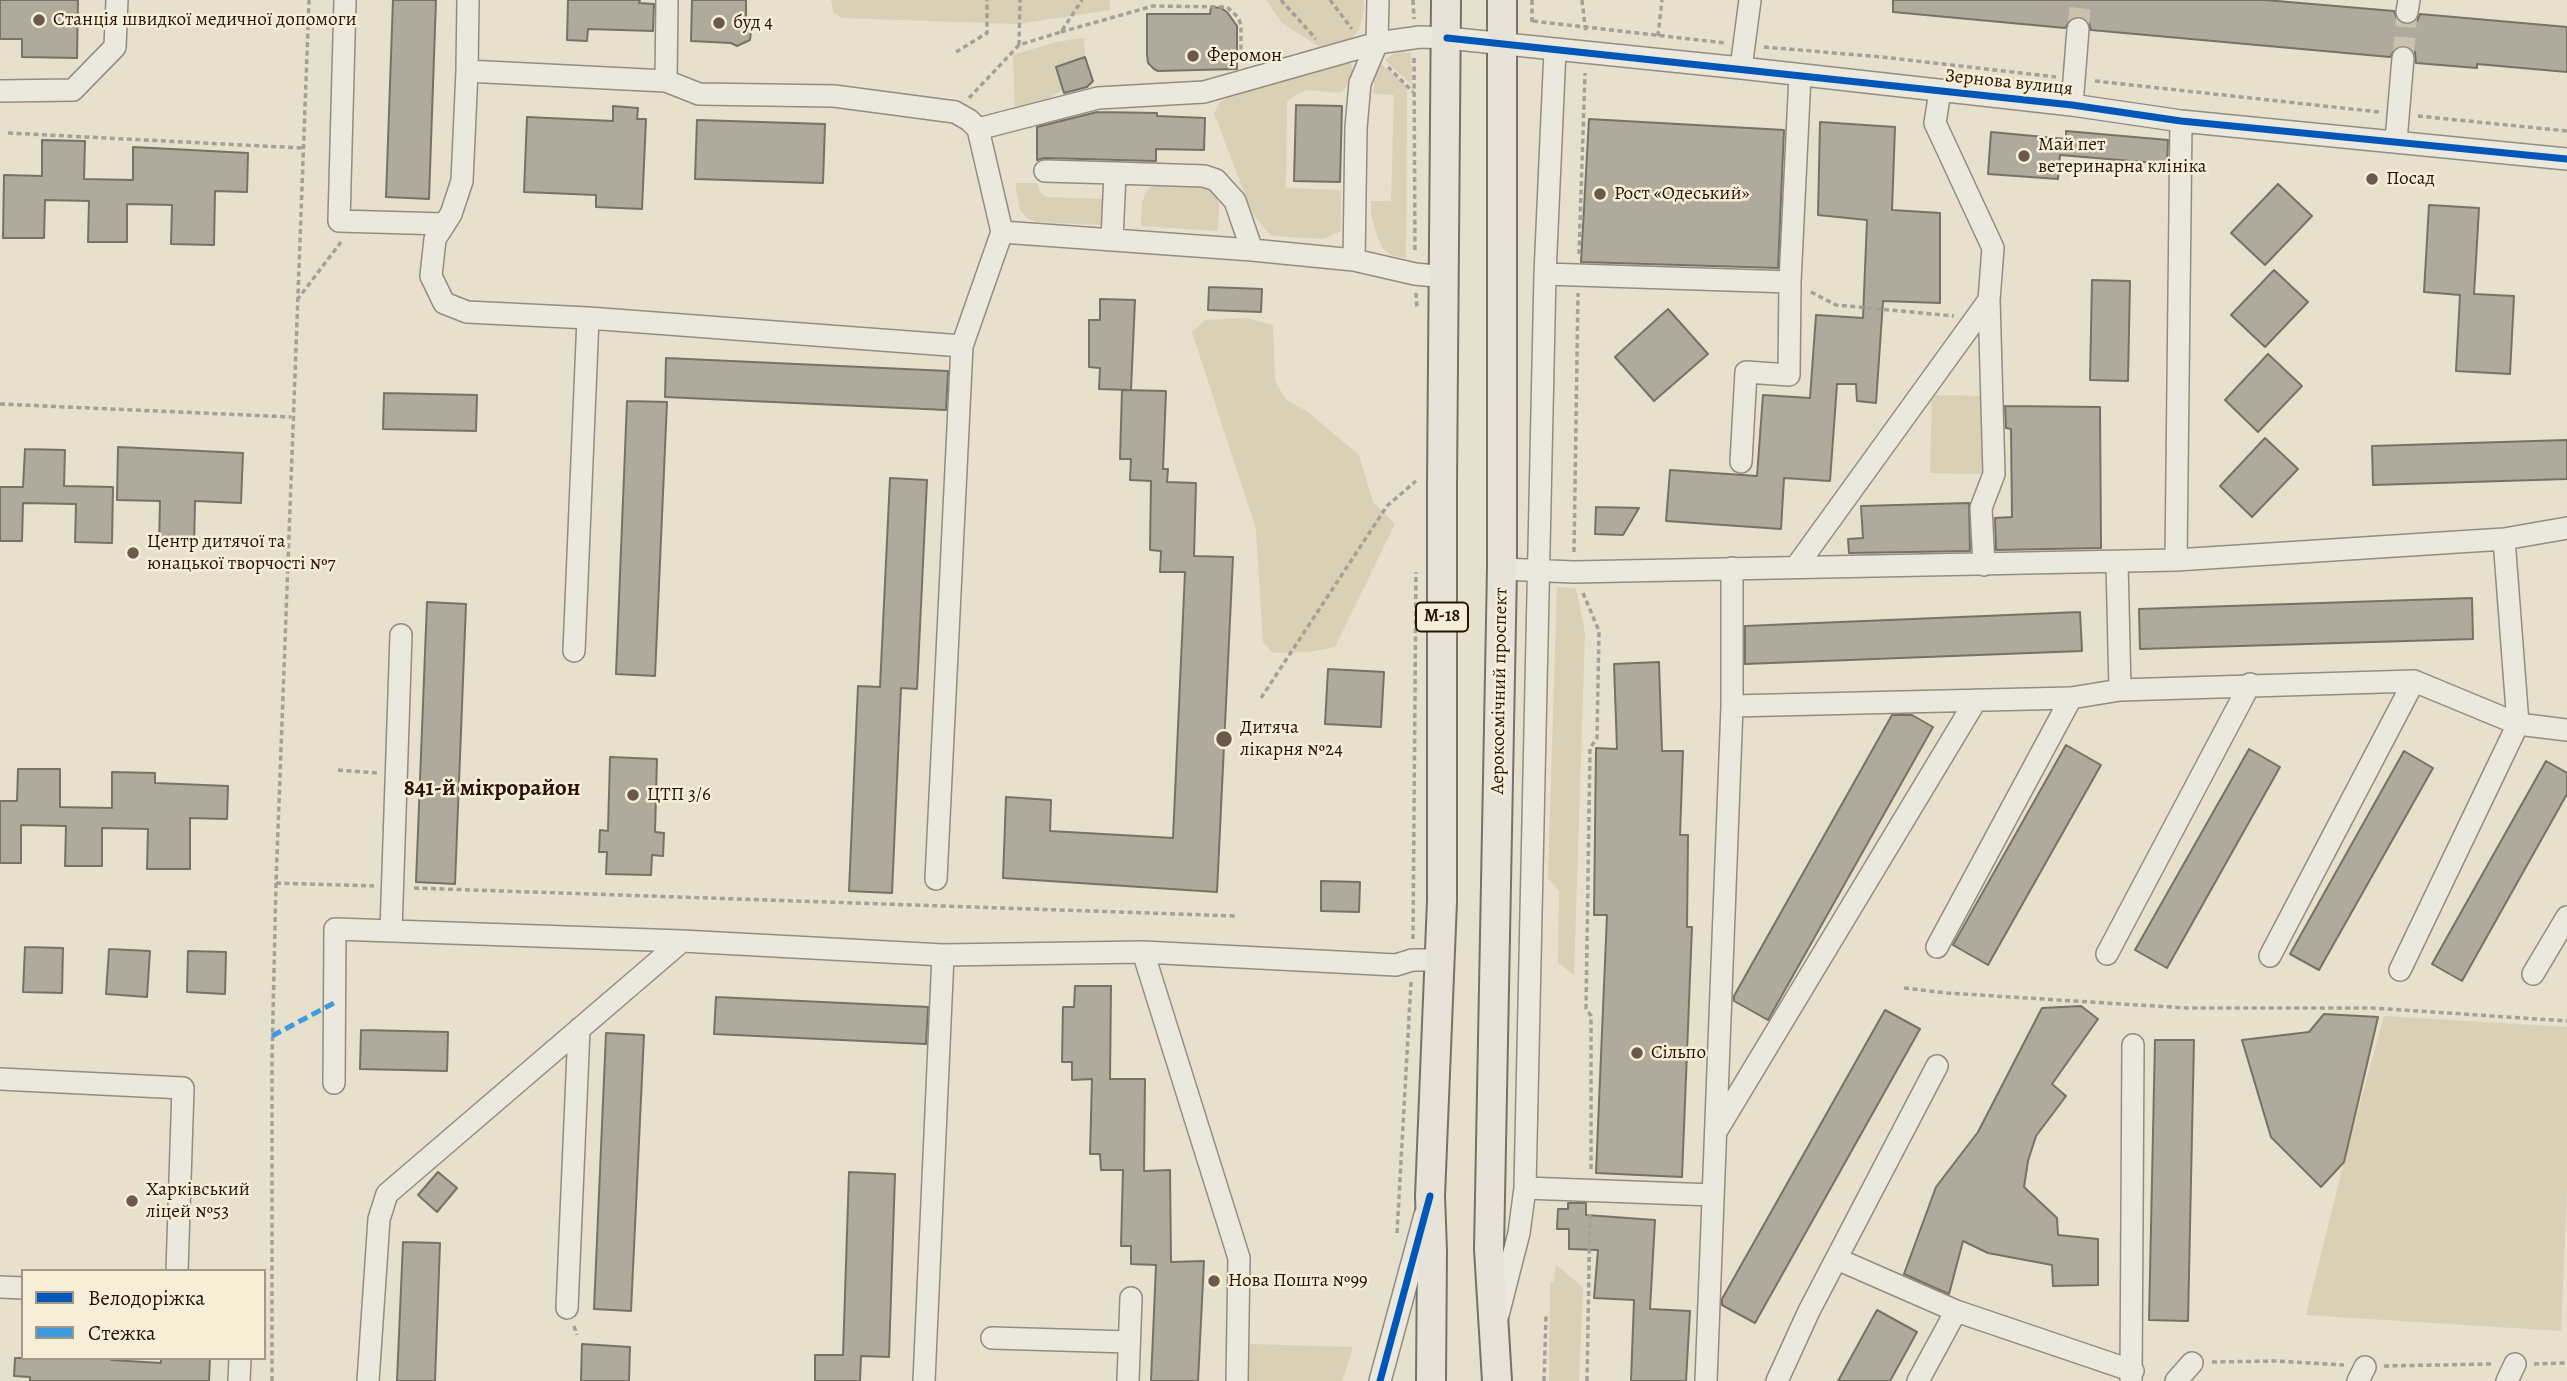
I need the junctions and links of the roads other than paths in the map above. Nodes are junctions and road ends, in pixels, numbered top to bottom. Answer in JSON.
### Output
{"nodes":[{"id":1,"x":117,"y":0,"type":"edge"},
{"id":2,"x":345,"y":0,"type":"edge"},
{"id":3,"x":468,"y":0,"type":"edge"},
{"id":4,"x":667,"y":0,"type":"edge"},
{"id":5,"x":1378,"y":0,"type":"edge"},
{"id":6,"x":1446,"y":0,"type":"edge"},
{"id":7,"x":1502,"y":0,"type":"edge"},
{"id":8,"x":1750,"y":0,"type":"edge"},
{"id":9,"x":2078,"y":29,"type":"tunnel mouth"},
{"id":10,"x":1447,"y":38,"type":"junction"},
{"id":11,"x":1368,"y":40,"type":"junction"},
{"id":12,"x":1502,"y":43,"type":"junction"},
{"id":13,"x":1555,"y":50,"type":"junction"},
{"id":14,"x":2403,"y":58,"type":"tunnel mouth"},
{"id":15,"x":1741,"y":68,"type":"junction"},
{"id":16,"x":467,"y":71,"type":"junction"},
{"id":17,"x":1800,"y":75,"type":"junction"},
{"id":18,"x":666,"y":81,"type":"junction"},
{"id":19,"x":0,"y":91,"type":"edge"},
{"id":20,"x":1940,"y":91,"type":"junction"},
{"id":21,"x":2072,"y":106,"type":"junction"},
{"id":22,"x":2181,"y":121,"type":"junction"},
{"id":23,"x":978,"y":129,"type":"junction"},
{"id":24,"x":2396,"y":141,"type":"junction"},
{"id":25,"x":2567,"y":159,"type":"edge"},
{"id":26,"x":1045,"y":171,"type":"dead end"},
{"id":27,"x":1115,"y":173,"type":"junction"},
{"id":28,"x":444,"y":224,"type":"junction"},
{"id":29,"x":1002,"y":232,"type":"junction"},
{"id":30,"x":1112,"y":240,"type":"junction"},
{"id":31,"x":1252,"y":250,"type":"junction"},
{"id":32,"x":1354,"y":260,"type":"junction"},
{"id":33,"x":1545,"y":274,"type":"junction"},
{"id":34,"x":1445,"y":277,"type":"junction"},
{"id":35,"x":1790,"y":282,"type":"junction"},
{"id":36,"x":1989,"y":300,"type":"junction"},
{"id":37,"x":588,"y":318,"type":"junction"},
{"id":38,"x":962,"y":346,"type":"junction"},
{"id":39,"x":1741,"y":462,"type":"dead end"},
{"id":40,"x":2567,"y":528,"type":"edge"},
{"id":41,"x":2504,"y":539,"type":"junction"},
{"id":42,"x":2176,"y":560,"type":"junction"},
{"id":43,"x":2117,"y":562,"type":"junction"},
{"id":44,"x":1984,"y":565,"type":"junction"},
{"id":45,"x":1796,"y":567,"type":"junction"},
{"id":46,"x":1732,"y":568,"type":"junction"},
{"id":47,"x":1502,"y":569,"type":"junction"},
{"id":48,"x":1539,"y":571,"type":"junction"},
{"id":49,"x":401,"y":635,"type":"dead end"},
{"id":50,"x":573,"y":652,"type":"dead end"},
{"id":51,"x":2414,"y":681,"type":"junction"},
{"id":52,"x":2250,"y":684,"type":"junction"},
{"id":53,"x":2120,"y":690,"type":"junction"},
{"id":54,"x":2071,"y":698,"type":"junction"},
{"id":55,"x":1976,"y":700,"type":"junction"},
{"id":56,"x":1732,"y":706,"type":"junction"},
{"id":57,"x":2518,"y":723,"type":"junction"},
{"id":58,"x":2567,"y":730,"type":"edge"},
{"id":59,"x":936,"y":879,"type":"dead end"},
{"id":60,"x":2567,"y":917,"type":"edge"},
{"id":61,"x":391,"y":931,"type":"junction"},
{"id":62,"x":682,"y":940,"type":"junction"},
{"id":63,"x":1937,"y":947,"type":"dead end"},
{"id":64,"x":1143,"y":952,"type":"junction"},
{"id":65,"x":943,"y":954,"type":"junction"},
{"id":66,"x":2107,"y":954,"type":"dead end"},
{"id":67,"x":2270,"y":956,"type":"dead end"},
{"id":68,"x":1441,"y":960,"type":"junction"},
{"id":69,"x":2400,"y":970,"type":"dead end"},
{"id":70,"x":2533,"y":974,"type":"dead end"},
{"id":71,"x":579,"y":1029,"type":"junction"},
{"id":72,"x":2133,"y":1045,"type":"dead end"},
{"id":73,"x":1937,"y":1066,"type":"dead end"},
{"id":74,"x":0,"y":1079,"type":"edge"},
{"id":75,"x":334,"y":1083,"type":"dead end"},
{"id":76,"x":1716,"y":1132,"type":"junction"},
{"id":77,"x":1525,"y":1188,"type":"junction"},
{"id":78,"x":1713,"y":1195,"type":"junction"},
{"id":79,"x":1430,"y":1196,"type":"junction"},
{"id":80,"x":1837,"y":1259,"type":"junction"},
{"id":81,"x":177,"y":1269,"type":"edge"},
{"id":82,"x":0,"y":1287,"type":"edge"},
{"id":83,"x":21,"y":1288,"type":"edge"},
{"id":84,"x":1131,"y":1298,"type":"dead end"},
{"id":85,"x":567,"y":1308,"type":"dead end"},
{"id":86,"x":1956,"y":1311,"type":"junction"},
{"id":87,"x":1495,"y":1329,"type":"junction"},
{"id":88,"x":992,"y":1338,"type":"dead end"},
{"id":89,"x":1129,"y":1342,"type":"junction"},
{"id":90,"x":240,"y":1360,"type":"edge"},
{"id":91,"x":2192,"y":1363,"type":"dead end"},
{"id":92,"x":2132,"y":1376,"type":"edge"},
{"id":93,"x":239,"y":1381,"type":"edge"},
{"id":94,"x":368,"y":1381,"type":"edge"},
{"id":95,"x":923,"y":1381,"type":"edge"},
{"id":96,"x":1128,"y":1381,"type":"edge"},
{"id":97,"x":1237,"y":1381,"type":"edge"},
{"id":98,"x":1380,"y":1381,"type":"edge"},
{"id":99,"x":1431,"y":1381,"type":"edge"},
{"id":100,"x":1497,"y":1381,"type":"edge"},
{"id":101,"x":1706,"y":1381,"type":"edge"},
{"id":102,"x":1777,"y":1381,"type":"edge"},
{"id":103,"x":1918,"y":1381,"type":"edge"},
{"id":104,"x":2176,"y":1381,"type":"edge"}],
"edges":[{"from":1,"to":19,"type":"street"},
{"from":2,"to":28,"type":"street"},
{"from":3,"to":16,"type":"street"},
{"from":4,"to":18,"type":"street"},
{"from":5,"to":11,"type":"street"},
{"from":6,"to":10,"type":"main road","number":"М-18"},
{"from":7,"to":12,"type":"main road","name":"Аерокосмічний проспект"},
{"from":8,"to":15,"type":"street"},
{"from":9,"to":21,"type":"street"},
{"from":10,"to":11,"type":"street","name":"Зернова вулиця"},
{"from":10,"to":12,"type":"street","name":"Зернова вулиця"},
{"from":10,"to":34,"type":"main road","number":"М-18"},
{"from":11,"to":23,"type":"street","name":"Зернова вулиця"},
{"from":11,"to":32,"type":"street"},
{"from":12,"to":13,"type":"street","name":"Зернова вулиця"},
{"from":12,"to":47,"type":"main road","name":"Аерокосмічний проспект"},
{"from":13,"to":15,"type":"street","name":"Зернова вулиця"},
{"from":13,"to":33,"type":"street"},
{"from":14,"to":24,"type":"street"},
{"from":15,"to":17,"type":"street","name":"Зернова вулиця"},
{"from":16,"to":18,"type":"street"},
{"from":16,"to":28,"type":"street"},
{"from":17,"to":20,"type":"street","name":"Зернова вулиця"},
{"from":17,"to":35,"type":"street"},
{"from":18,"to":23,"type":"street"},
{"from":20,"to":21,"type":"street","name":"Зернова вулиця"},
{"from":20,"to":36,"type":"street"},
{"from":21,"to":22,"type":"street","name":"Зернова вулиця"},
{"from":22,"to":24,"type":"street","name":"Зернова вулиця"},
{"from":22,"to":42,"type":"street"},
{"from":23,"to":29,"type":"street"},
{"from":24,"to":25,"type":"street","name":"Зернова вулиця"},
{"from":26,"to":27,"type":"street"},
{"from":27,"to":30,"type":"street"},
{"from":27,"to":31,"type":"street"},
{"from":28,"to":37,"type":"street"},
{"from":29,"to":30,"type":"street"},
{"from":29,"to":38,"type":"street"},
{"from":30,"to":31,"type":"street"},
{"from":31,"to":32,"type":"street"},
{"from":32,"to":34,"type":"street"},
{"from":33,"to":35,"type":"street"},
{"from":33,"to":48,"type":"street"},
{"from":34,"to":68,"type":"main road","number":"М-18"},
{"from":35,"to":39,"type":"street"},
{"from":36,"to":44,"type":"street"},
{"from":36,"to":45,"type":"street"},
{"from":37,"to":38,"type":"street"},
{"from":37,"to":50,"type":"street"},
{"from":38,"to":59,"type":"street"},
{"from":40,"to":41,"type":"street"},
{"from":41,"to":42,"type":"street"},
{"from":41,"to":57,"type":"street"},
{"from":42,"to":43,"type":"street"},
{"from":43,"to":44,"type":"street"},
{"from":43,"to":53,"type":"street"},
{"from":44,"to":45,"type":"street"},
{"from":45,"to":46,"type":"street"},
{"from":46,"to":48,"type":"street"},
{"from":46,"to":56,"type":"street"},
{"from":47,"to":48,"type":"street"},
{"from":47,"to":87,"type":"main road","name":"Аерокосмічний проспект"},
{"from":48,"to":77,"type":"street"},
{"from":49,"to":61,"type":"street"},
{"from":51,"to":52,"type":"street"},
{"from":51,"to":57,"type":"street"},
{"from":51,"to":67,"type":"street"},
{"from":52,"to":53,"type":"street"},
{"from":52,"to":66,"type":"street"},
{"from":53,"to":54,"type":"street"},
{"from":54,"to":55,"type":"street"},
{"from":54,"to":63,"type":"street"},
{"from":55,"to":56,"type":"street"},
{"from":55,"to":76,"type":"street"},
{"from":56,"to":76,"type":"street"},
{"from":57,"to":58,"type":"street"},
{"from":57,"to":69,"type":"street"},
{"from":60,"to":70,"type":"street"},
{"from":61,"to":62,"type":"street"},
{"from":61,"to":75,"type":"street"},
{"from":62,"to":65,"type":"street"},
{"from":62,"to":71,"type":"street"},
{"from":64,"to":65,"type":"street"},
{"from":64,"to":68,"type":"street"},
{"from":64,"to":97,"type":"street"},
{"from":65,"to":95,"type":"street"},
{"from":68,"to":79,"type":"main road","number":"М-18"},
{"from":71,"to":85,"type":"street"},
{"from":71,"to":94,"type":"street"},
{"from":72,"to":92,"type":"street"},
{"from":73,"to":80,"type":"street"},
{"from":74,"to":81,"type":"street"},
{"from":76,"to":78,"type":"street"},
{"from":77,"to":78,"type":"street"},
{"from":77,"to":87,"type":"street"},
{"from":78,"to":101,"type":"street"},
{"from":79,"to":98,"type":"street"},
{"from":79,"to":99,"type":"main road","number":"М-18"},
{"from":80,"to":86,"type":"street"},
{"from":80,"to":102,"type":"street"},
{"from":82,"to":83,"type":"street"},
{"from":84,"to":89,"type":"street"},
{"from":86,"to":92,"type":"street"},
{"from":86,"to":103,"type":"street"},
{"from":87,"to":100,"type":"main road","name":"Аерокосмічний проспект"},
{"from":88,"to":89,"type":"street"},
{"from":89,"to":96,"type":"street"},
{"from":90,"to":93,"type":"street"},
{"from":91,"to":104,"type":"street"}]}
